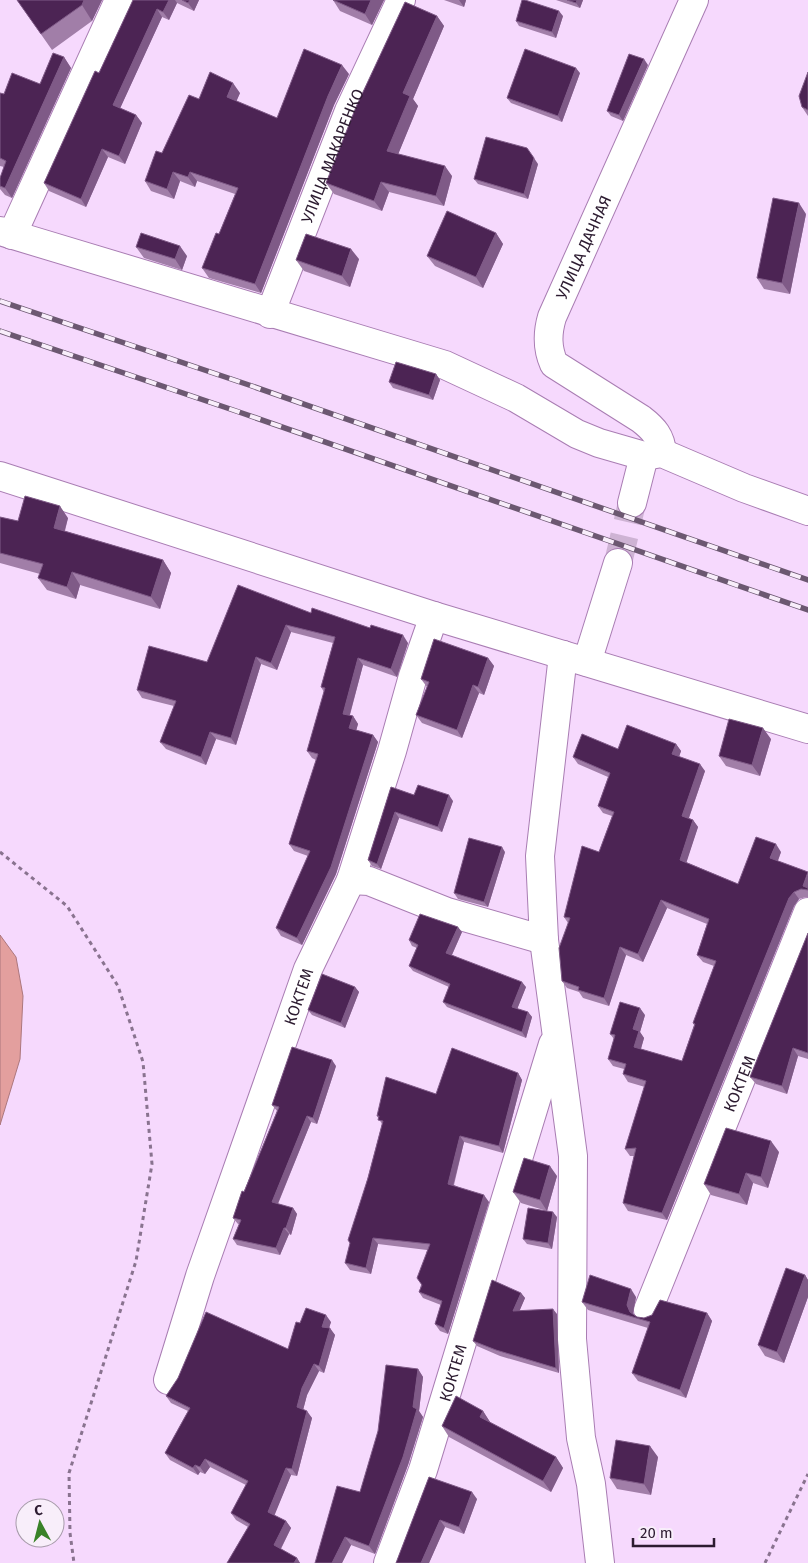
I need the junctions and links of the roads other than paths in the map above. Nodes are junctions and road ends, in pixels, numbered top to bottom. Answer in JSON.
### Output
{"nodes":[{"id":1,"x":119,"y":0,"type":"edge"},
{"id":2,"x":401,"y":0,"type":"edge"},
{"id":3,"x":694,"y":0,"type":"edge"},
{"id":4,"x":6,"y":233,"type":"edge"},
{"id":5,"x":270,"y":314,"type":"junction"},
{"id":6,"x":653,"y":455,"type":"junction"},
{"id":7,"x":0,"y":476,"type":"edge"},
{"id":8,"x":632,"y":503,"type":"tunnel mouth"},
{"id":9,"x":808,"y":511,"type":"edge"},
{"id":10,"x":618,"y":563,"type":"tunnel mouth"},
{"id":11,"x":434,"y":616,"type":"junction"},
{"id":12,"x":575,"y":659,"type":"junction"},
{"id":13,"x":808,"y":729,"type":"edge"},
{"id":14,"x":351,"y":880,"type":"junction"},
{"id":15,"x":808,"y":912,"type":"edge"},
{"id":16,"x":544,"y":940,"type":"junction"},
{"id":17,"x":555,"y":1035,"type":"junction"},
{"id":18,"x":648,"y":1310,"type":"dead end"},
{"id":19,"x":168,"y":1380,"type":"dead end"},
{"id":20,"x":388,"y":1563,"type":"edge"},
{"id":21,"x":600,"y":1563,"type":"edge"}],
"edges":[{"from":1,"to":4,"type":"street"},
{"from":2,"to":5,"type":"street","name":"УЛИЦА МАКАРЕНКО"},
{"from":3,"to":6,"type":"street","name":"УЛИЦА ДАЧНАЯ"},
{"from":4,"to":5,"type":"street"},
{"from":5,"to":6,"type":"street"},
{"from":6,"to":8,"type":"street"},
{"from":6,"to":9,"type":"street"},
{"from":7,"to":11,"type":"street"},
{"from":10,"to":12,"type":"street","name":"КОКТЕМ"},
{"from":11,"to":12,"type":"street"},
{"from":11,"to":14,"type":"street","name":"КОКТЕМ"},
{"from":12,"to":13,"type":"street"},
{"from":12,"to":16,"type":"street","name":"КОКТЕМ"},
{"from":14,"to":16,"type":"street"},
{"from":14,"to":19,"type":"street","name":"КОКТЕМ"},
{"from":15,"to":18,"type":"street","name":"КОКТЕМ"},
{"from":16,"to":17,"type":"street","name":"КОКТЕМ"},
{"from":17,"to":20,"type":"street","name":"КОКТЕМ"},
{"from":17,"to":21,"type":"street","name":"КОКТЕМ"}]}
